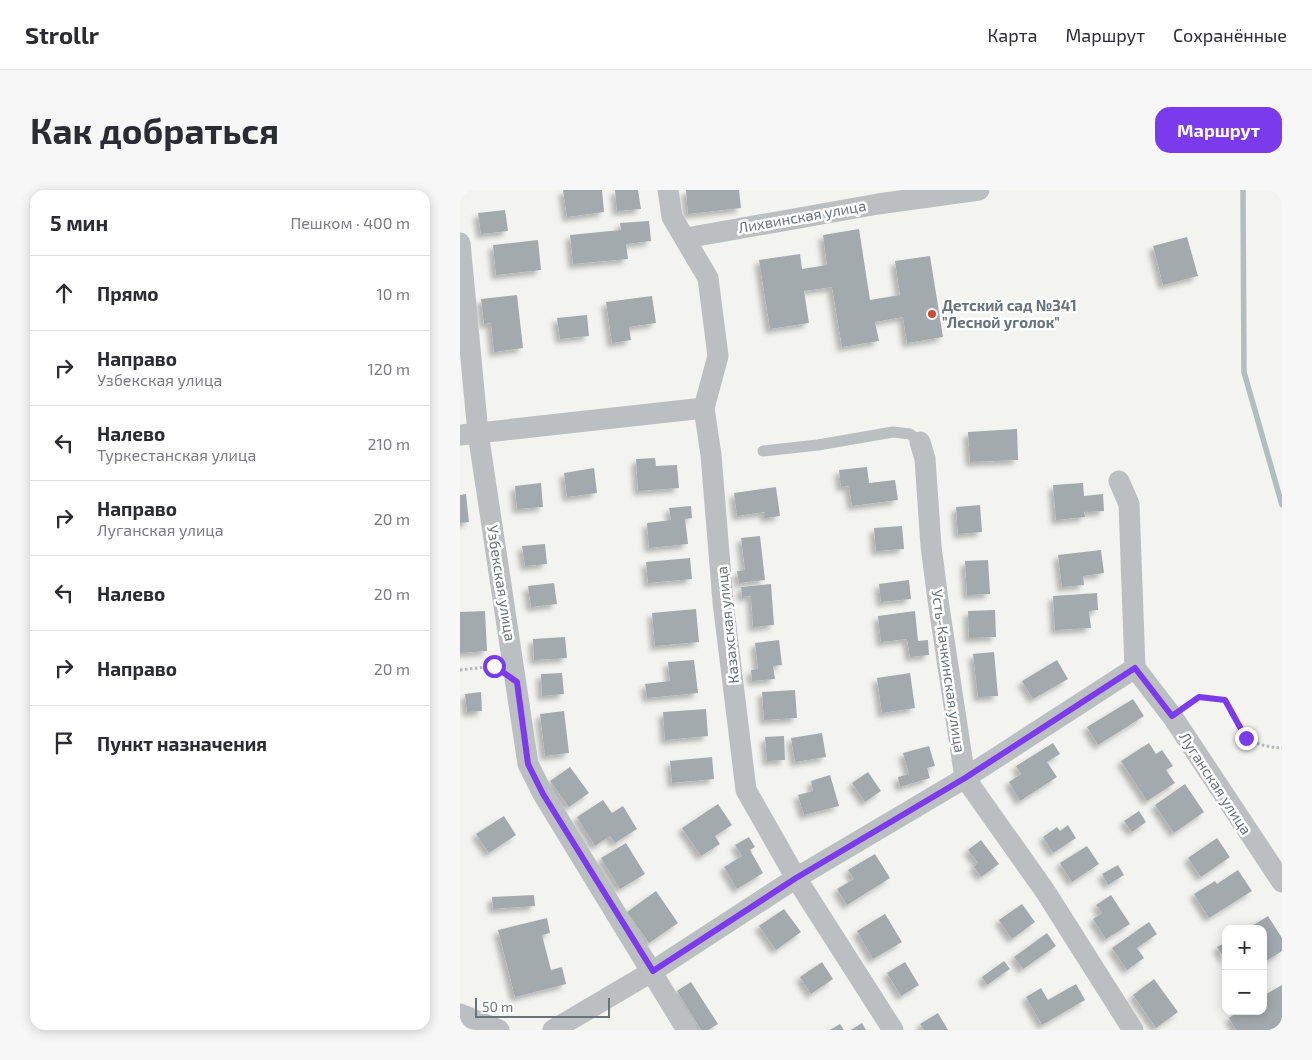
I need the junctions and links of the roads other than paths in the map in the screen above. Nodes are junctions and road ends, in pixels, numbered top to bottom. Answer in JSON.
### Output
{"nodes":[{"id":1,"x":668,"y":190,"type":"edge"},
{"id":2,"x":979,"y":190,"type":"edge"},
{"id":3,"x":877,"y":197,"type":"edge"},
{"id":4,"x":686,"y":238,"type":"junction"},
{"id":5,"x":460,"y":243,"type":"edge"},
{"id":6,"x":704,"y":408,"type":"junction"},
{"id":7,"x":469,"y":435,"type":"edge"},
{"id":8,"x":920,"y":442,"type":"joint"},
{"id":9,"x":763,"y":451,"type":"dead end"},
{"id":10,"x":1119,"y":481,"type":"dead end"},
{"id":11,"x":1135,"y":668,"type":"junction"},
{"id":12,"x":965,"y":778,"type":"junction"},
{"id":13,"x":796,"y":878,"type":"junction"},
{"id":14,"x":1282,"y":882,"type":"edge"},
{"id":15,"x":653,"y":971,"type":"junction"},
{"id":16,"x":460,"y":1014,"type":"edge"},
{"id":17,"x":499,"y":1030,"type":"edge"},
{"id":18,"x":553,"y":1030,"type":"edge"},
{"id":19,"x":688,"y":1030,"type":"edge"},
{"id":20,"x":893,"y":1030,"type":"edge"},
{"id":21,"x":1133,"y":1030,"type":"edge"}],
"edges":[{"from":1,"to":4,"type":"street","name":"Казахская улица"},
{"from":2,"to":3,"type":"street","name":"Лихвинская улица"},
{"from":3,"to":4,"type":"street","name":"Лихвинская улица"},
{"from":4,"to":6,"type":"street","name":"Казахская улица"},
{"from":5,"to":7,"type":"street","name":"Узбекская улица"},
{"from":6,"to":7,"type":"street"},
{"from":6,"to":13,"type":"street","name":"Казахская улица"},
{"from":7,"to":15,"type":"street","name":"Узбекская улица"},
{"from":8,"to":9,"type":"lane"},
{"from":8,"to":12,"type":"street","name":"Усть-Качкинская улица"},
{"from":10,"to":11,"type":"street"},
{"from":11,"to":12,"type":"street"},
{"from":11,"to":14,"type":"street","name":"Луганская улица"},
{"from":12,"to":13,"type":"street"},
{"from":12,"to":21,"type":"street","name":"Усть-Качкинская улица"},
{"from":13,"to":15,"type":"street"},
{"from":13,"to":20,"type":"street","name":"Казахская улица"},
{"from":15,"to":18,"type":"street"},
{"from":15,"to":19,"type":"street","name":"Узбекская улица"},
{"from":16,"to":17,"type":"street"}]}
